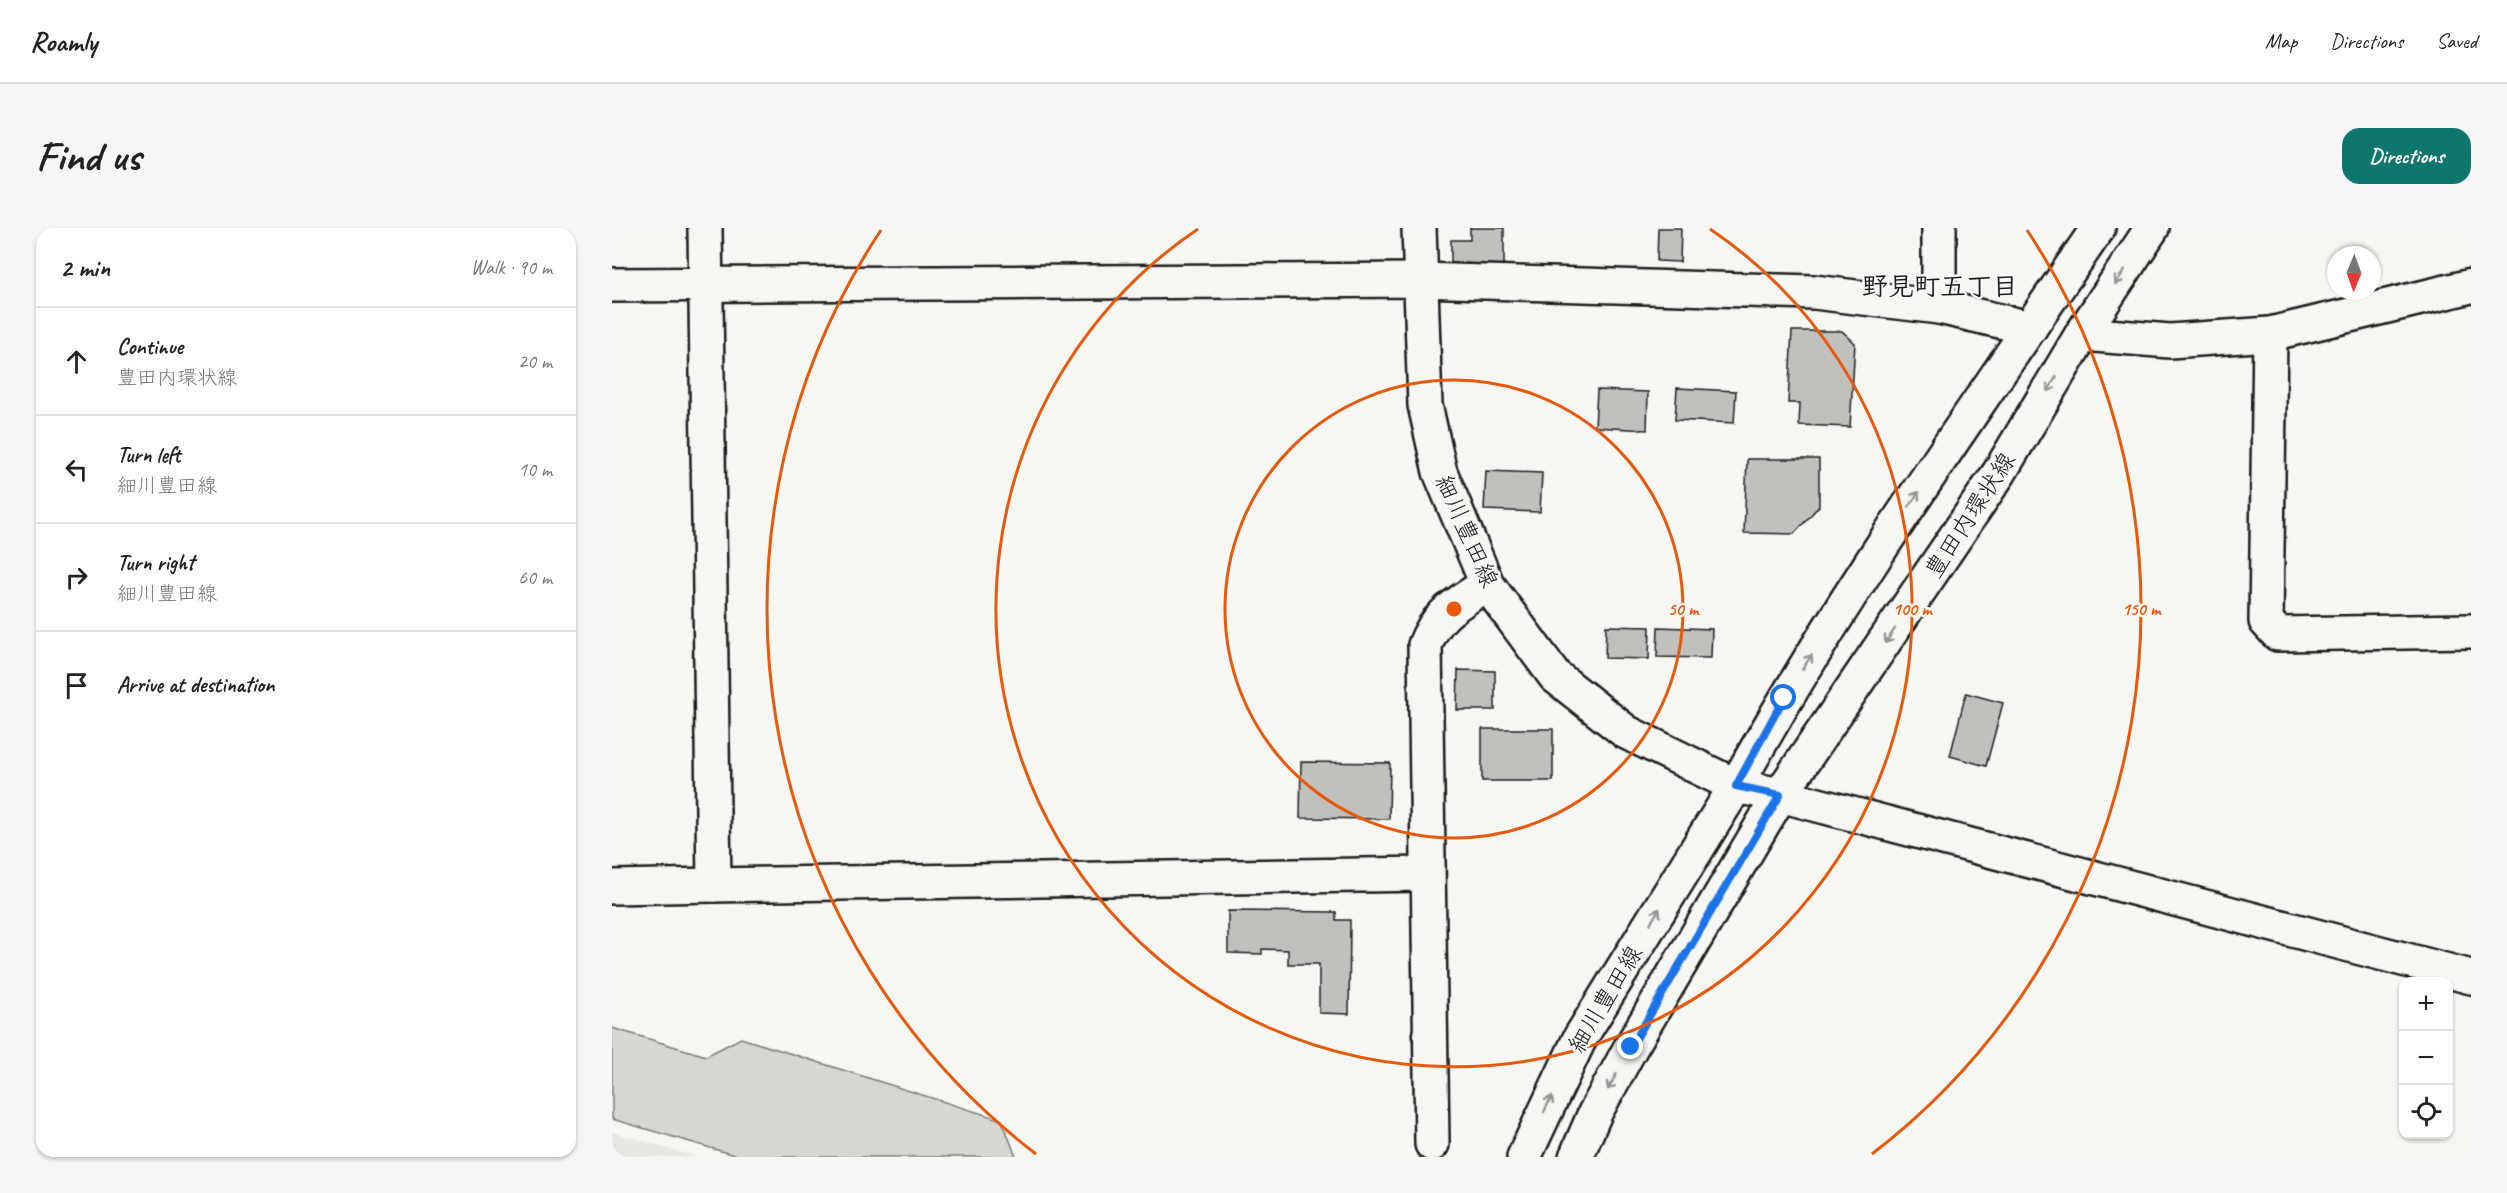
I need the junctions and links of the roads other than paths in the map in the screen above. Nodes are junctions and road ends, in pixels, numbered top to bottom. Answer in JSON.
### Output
{"nodes":[{"id":1,"x":705,"y":228,"type":"edge"},
{"id":2,"x":1419,"y":228,"type":"edge"},
{"id":3,"x":1939,"y":228,"type":"edge"},
{"id":4,"x":2098,"y":228,"type":"edge"},
{"id":5,"x":2152,"y":228,"type":"edge"},
{"id":6,"x":1419,"y":280,"type":"junction"},
{"id":7,"x":706,"y":284,"type":"junction"},
{"id":8,"x":612,"y":285,"type":"edge"},
{"id":9,"x":2471,"y":286,"type":"edge"},
{"id":10,"x":1939,"y":307,"type":"junction"},
{"id":11,"x":2031,"y":328,"type":"junction"},
{"id":12,"x":2082,"y":334,"type":"junction"},
{"id":13,"x":2270,"y":334,"type":"junction"},
{"id":14,"x":1487,"y":584,"type":"junction"},
{"id":15,"x":2471,"y":631,"type":"edge"},
{"id":16,"x":1736,"y":786,"type":"junction"},
{"id":17,"x":1780,"y":795,"type":"junction"},
{"id":18,"x":1427,"y":874,"type":"junction"},
{"id":19,"x":714,"y":885,"type":"junction"},
{"id":20,"x":612,"y":887,"type":"edge"},
{"id":21,"x":2471,"y":976,"type":"edge"},
{"id":22,"x":1433,"y":1153,"type":"edge"},
{"id":23,"x":1524,"y":1157,"type":"edge"},
{"id":24,"x":1576,"y":1157,"type":"edge"}],
"edges":[{"from":1,"to":7,"type":"street"},
{"from":2,"to":6,"type":"street","name":"細川豊田線"},
{"from":3,"to":10,"type":"street"},
{"from":4,"to":11,"type":"street"},
{"from":5,"to":12,"type":"street","name":"豊田内環状線","one_way":true},
{"from":6,"to":7,"type":"street"},
{"from":6,"to":10,"type":"street"},
{"from":6,"to":14,"type":"street","name":"細川豊田線"},
{"from":7,"to":8,"type":"street"},
{"from":7,"to":19,"type":"street"},
{"from":9,"to":13,"type":"street"},
{"from":10,"to":11,"type":"street"},
{"from":16,"to":11,"type":"street","one_way":true},
{"from":12,"to":13,"type":"street"},
{"from":12,"to":17,"type":"street","name":"豊田内環状線","one_way":true},
{"from":13,"to":15,"type":"street"},
{"from":14,"to":16,"type":"street","name":"細川豊田線"},
{"from":14,"to":18,"type":"street"},
{"from":16,"to":17,"type":"street","name":"細川豊田線"},
{"from":23,"to":16,"type":"street","name":"細川豊田線","one_way":true},
{"from":17,"to":21,"type":"street"},
{"from":17,"to":24,"type":"street","name":"細川豊田線","one_way":true},
{"from":18,"to":19,"type":"street"},
{"from":18,"to":22,"type":"street"},
{"from":19,"to":20,"type":"street"}]}
